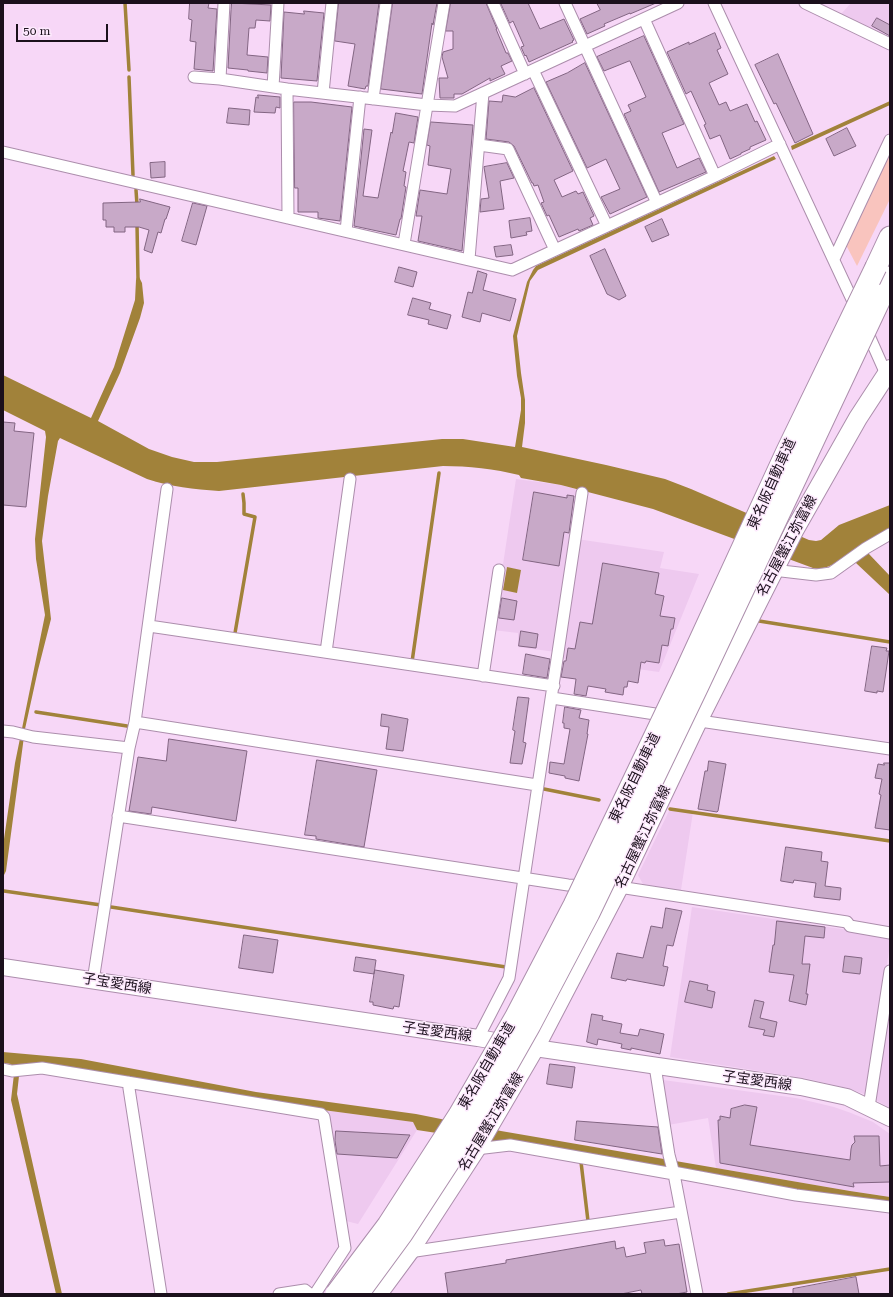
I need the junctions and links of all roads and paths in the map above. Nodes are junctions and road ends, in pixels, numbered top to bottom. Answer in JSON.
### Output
{"nodes":[{"id":1,"x":224,"y":3,"type":"edge"},
{"id":2,"x":278,"y":3,"type":"edge"},
{"id":3,"x":332,"y":3,"type":"edge"},
{"id":4,"x":386,"y":3,"type":"edge"},
{"id":5,"x":444,"y":3,"type":"edge"},
{"id":6,"x":493,"y":3,"type":"edge"},
{"id":7,"x":565,"y":3,"type":"edge"},
{"id":8,"x":678,"y":3,"type":"edge"},
{"id":9,"x":714,"y":3,"type":"edge"},
{"id":10,"x":805,"y":3,"type":"edge"},
{"id":11,"x":644,"y":19,"type":"junction"},
{"id":12,"x":890,"y":44,"type":"edge"},
{"id":13,"x":585,"y":46,"type":"junction"},
{"id":14,"x":529,"y":72,"type":"junction"},
{"id":15,"x":194,"y":77,"type":"dead end"},
{"id":16,"x":220,"y":79,"type":"junction"},
{"id":17,"x":272,"y":87,"type":"junction"},
{"id":18,"x":287,"y":89,"type":"junction"},
{"id":19,"x":323,"y":93,"type":"junction"},
{"id":20,"x":483,"y":93,"type":"junction"},
{"id":21,"x":360,"y":97,"type":"junction"},
{"id":22,"x":373,"y":99,"type":"junction"},
{"id":23,"x":427,"y":105,"type":"junction"},
{"id":24,"x":890,"y":140,"type":"edge"},
{"id":25,"x":780,"y":144,"type":"junction"},
{"id":26,"x":479,"y":145,"type":"junction"},
{"id":27,"x":3,"y":152,"type":"edge"},
{"id":28,"x":715,"y":176,"type":"junction"},
{"id":29,"x":657,"y":203,"type":"junction"},
{"id":30,"x":288,"y":218,"type":"junction"},
{"id":31,"x":607,"y":226,"type":"junction"},
{"id":32,"x":346,"y":231,"type":"junction"},
{"id":33,"x":890,"y":237,"type":"edge"},
{"id":34,"x":404,"y":244,"type":"junction"},
{"id":35,"x":555,"y":250,"type":"junction"},
{"id":36,"x":469,"y":259,"type":"junction"},
{"id":37,"x":834,"y":259,"type":"junction"},
{"id":38,"x":885,"y":289,"type":"edge"},
{"id":39,"x":888,"y":372,"type":"edge"},
{"id":40,"x":350,"y":479,"type":"dead end"},
{"id":41,"x":167,"y":489,"type":"dead end"},
{"id":42,"x":582,"y":493,"type":"dead end"},
{"id":43,"x":890,"y":534,"type":"edge"},
{"id":44,"x":776,"y":566,"type":"junction"},
{"id":45,"x":500,"y":570,"type":"dead end"},
{"id":46,"x":149,"y":626,"type":"junction"},
{"id":47,"x":326,"y":652,"type":"junction"},
{"id":48,"x":483,"y":676,"type":"junction"},
{"id":49,"x":554,"y":686,"type":"junction"},
{"id":50,"x":552,"y":698,"type":"junction"},
{"id":51,"x":698,"y":721,"type":"junction"},
{"id":52,"x":135,"y":722,"type":"junction"},
{"id":53,"x":3,"y":731,"type":"edge"},
{"id":54,"x":129,"y":748,"type":"junction"},
{"id":55,"x":890,"y":749,"type":"edge"},
{"id":56,"x":537,"y":785,"type":"junction"},
{"id":57,"x":118,"y":816,"type":"junction"},
{"id":58,"x":524,"y":878,"type":"junction"},
{"id":59,"x":619,"y":888,"type":"junction"},
{"id":60,"x":890,"y":933,"type":"edge"},
{"id":61,"x":3,"y":967,"type":"edge"},
{"id":62,"x":890,"y":971,"type":"edge"},
{"id":63,"x":93,"y":981,"type":"junction"},
{"id":64,"x":478,"y":1038,"type":"junction"},
{"id":65,"x":535,"y":1048,"type":"junction"},
{"id":66,"x":655,"y":1066,"type":"junction"},
{"id":67,"x":8,"y":1070,"type":"edge"},
{"id":68,"x":128,"y":1082,"type":"junction"},
{"id":69,"x":869,"y":1107,"type":"junction"},
{"id":70,"x":890,"y":1118,"type":"edge"},
{"id":71,"x":476,"y":1148,"type":"junction"},
{"id":72,"x":673,"y":1173,"type":"junction"},
{"id":73,"x":890,"y":1206,"type":"edge"},
{"id":74,"x":681,"y":1212,"type":"junction"},
{"id":75,"x":409,"y":1252,"type":"junction"},
{"id":76,"x":161,"y":1294,"type":"edge"},
{"id":77,"x":279,"y":1294,"type":"edge"},
{"id":78,"x":310,"y":1294,"type":"edge"},
{"id":79,"x":315,"y":1294,"type":"edge"},
{"id":80,"x":336,"y":1294,"type":"edge"},
{"id":81,"x":358,"y":1294,"type":"edge"},
{"id":82,"x":378,"y":1294,"type":"edge"},
{"id":83,"x":697,"y":1294,"type":"edge"}],
"edges":[{"from":1,"to":16,"type":"street"},
{"from":2,"to":17,"type":"street"},
{"from":3,"to":19,"type":"street"},
{"from":4,"to":22,"type":"street"},
{"from":5,"to":23,"type":"street"},
{"from":6,"to":14,"type":"street"},
{"from":7,"to":13,"type":"street"},
{"from":8,"to":11,"type":"street"},
{"from":9,"to":25,"type":"street"},
{"from":10,"to":12,"type":"street"},
{"from":11,"to":13,"type":"street"},
{"from":11,"to":28,"type":"street"},
{"from":13,"to":14,"type":"street"},
{"from":13,"to":29,"type":"street"},
{"from":14,"to":20,"type":"street"},
{"from":14,"to":31,"type":"street"},
{"from":15,"to":16,"type":"street"},
{"from":16,"to":17,"type":"street"},
{"from":17,"to":18,"type":"street"},
{"from":18,"to":19,"type":"street"},
{"from":18,"to":30,"type":"street"},
{"from":19,"to":21,"type":"street"},
{"from":20,"to":23,"type":"street"},
{"from":20,"to":26,"type":"street"},
{"from":21,"to":22,"type":"street"},
{"from":21,"to":32,"type":"street"},
{"from":22,"to":23,"type":"street"},
{"from":23,"to":34,"type":"street"},
{"from":24,"to":37,"type":"street"},
{"from":25,"to":28,"type":"street"},
{"from":25,"to":37,"type":"street"},
{"from":26,"to":35,"type":"street"},
{"from":26,"to":36,"type":"street"},
{"from":27,"to":30,"type":"street"},
{"from":28,"to":29,"type":"street"},
{"from":29,"to":31,"type":"street"},
{"from":30,"to":32,"type":"street"},
{"from":31,"to":35,"type":"street"},
{"from":32,"to":34,"type":"street"},
{"from":33,"to":38,"type":"highway","name":"東名阪自動車道"},
{"from":34,"to":36,"type":"street"},
{"from":35,"to":36,"type":"street"},
{"from":37,"to":39,"type":"street"},
{"from":38,"to":80,"type":"highway","name":"東名阪自動車道","bridge":true},
{"from":38,"to":81,"type":"highway","name":"東名阪自動車道","bridge":true},
{"from":39,"to":44,"type":"main road","name":"名古屋蟹江弥富線"},
{"from":40,"to":47,"type":"street"},
{"from":41,"to":46,"type":"street"},
{"from":42,"to":49,"type":"street"},
{"from":43,"to":44,"type":"street"},
{"from":44,"to":51,"type":"main road","name":"名古屋蟹江弥富線"},
{"from":45,"to":48,"type":"street"},
{"from":46,"to":47,"type":"street"},
{"from":46,"to":52,"type":"street"},
{"from":47,"to":48,"type":"street"},
{"from":48,"to":49,"type":"street"},
{"from":49,"to":50,"type":"street"},
{"from":50,"to":51,"type":"street"},
{"from":50,"to":56,"type":"street"},
{"from":51,"to":55,"type":"street"},
{"from":51,"to":59,"type":"main road","name":"名古屋蟹江弥富線"},
{"from":52,"to":54,"type":"street"},
{"from":52,"to":56,"type":"street"},
{"from":53,"to":54,"type":"street"},
{"from":54,"to":57,"type":"street"},
{"from":56,"to":58,"type":"street"},
{"from":57,"to":58,"type":"street"},
{"from":57,"to":63,"type":"street"},
{"from":58,"to":59,"type":"street"},
{"from":58,"to":64,"type":"street"},
{"from":59,"to":60,"type":"street"},
{"from":59,"to":65,"type":"main road","name":"名古屋蟹江弥富線"},
{"from":61,"to":63,"type":"main road","name":"子宝愛西線"},
{"from":62,"to":69,"type":"street"},
{"from":63,"to":64,"type":"main road","name":"子宝愛西線"},
{"from":64,"to":65,"type":"main road","name":"子宝愛西線"},
{"from":65,"to":66,"type":"main road","name":"子宝愛西線"},
{"from":65,"to":71,"type":"main road","name":"名古屋蟹江弥富線"},
{"from":66,"to":69,"type":"main road","name":"子宝愛西線"},
{"from":66,"to":72,"type":"street"},
{"from":67,"to":68,"type":"street"},
{"from":68,"to":76,"type":"street"},
{"from":68,"to":79,"type":"street"},
{"from":69,"to":70,"type":"main road","name":"子宝愛西線"},
{"from":71,"to":72,"type":"street"},
{"from":71,"to":75,"type":"main road","name":"名古屋蟹江弥富線"},
{"from":72,"to":73,"type":"street"},
{"from":72,"to":74,"type":"street"},
{"from":74,"to":75,"type":"street"},
{"from":74,"to":83,"type":"street"},
{"from":75,"to":82,"type":"main road","name":"名古屋蟹江弥富線"},
{"from":77,"to":78,"type":"street"}]}
